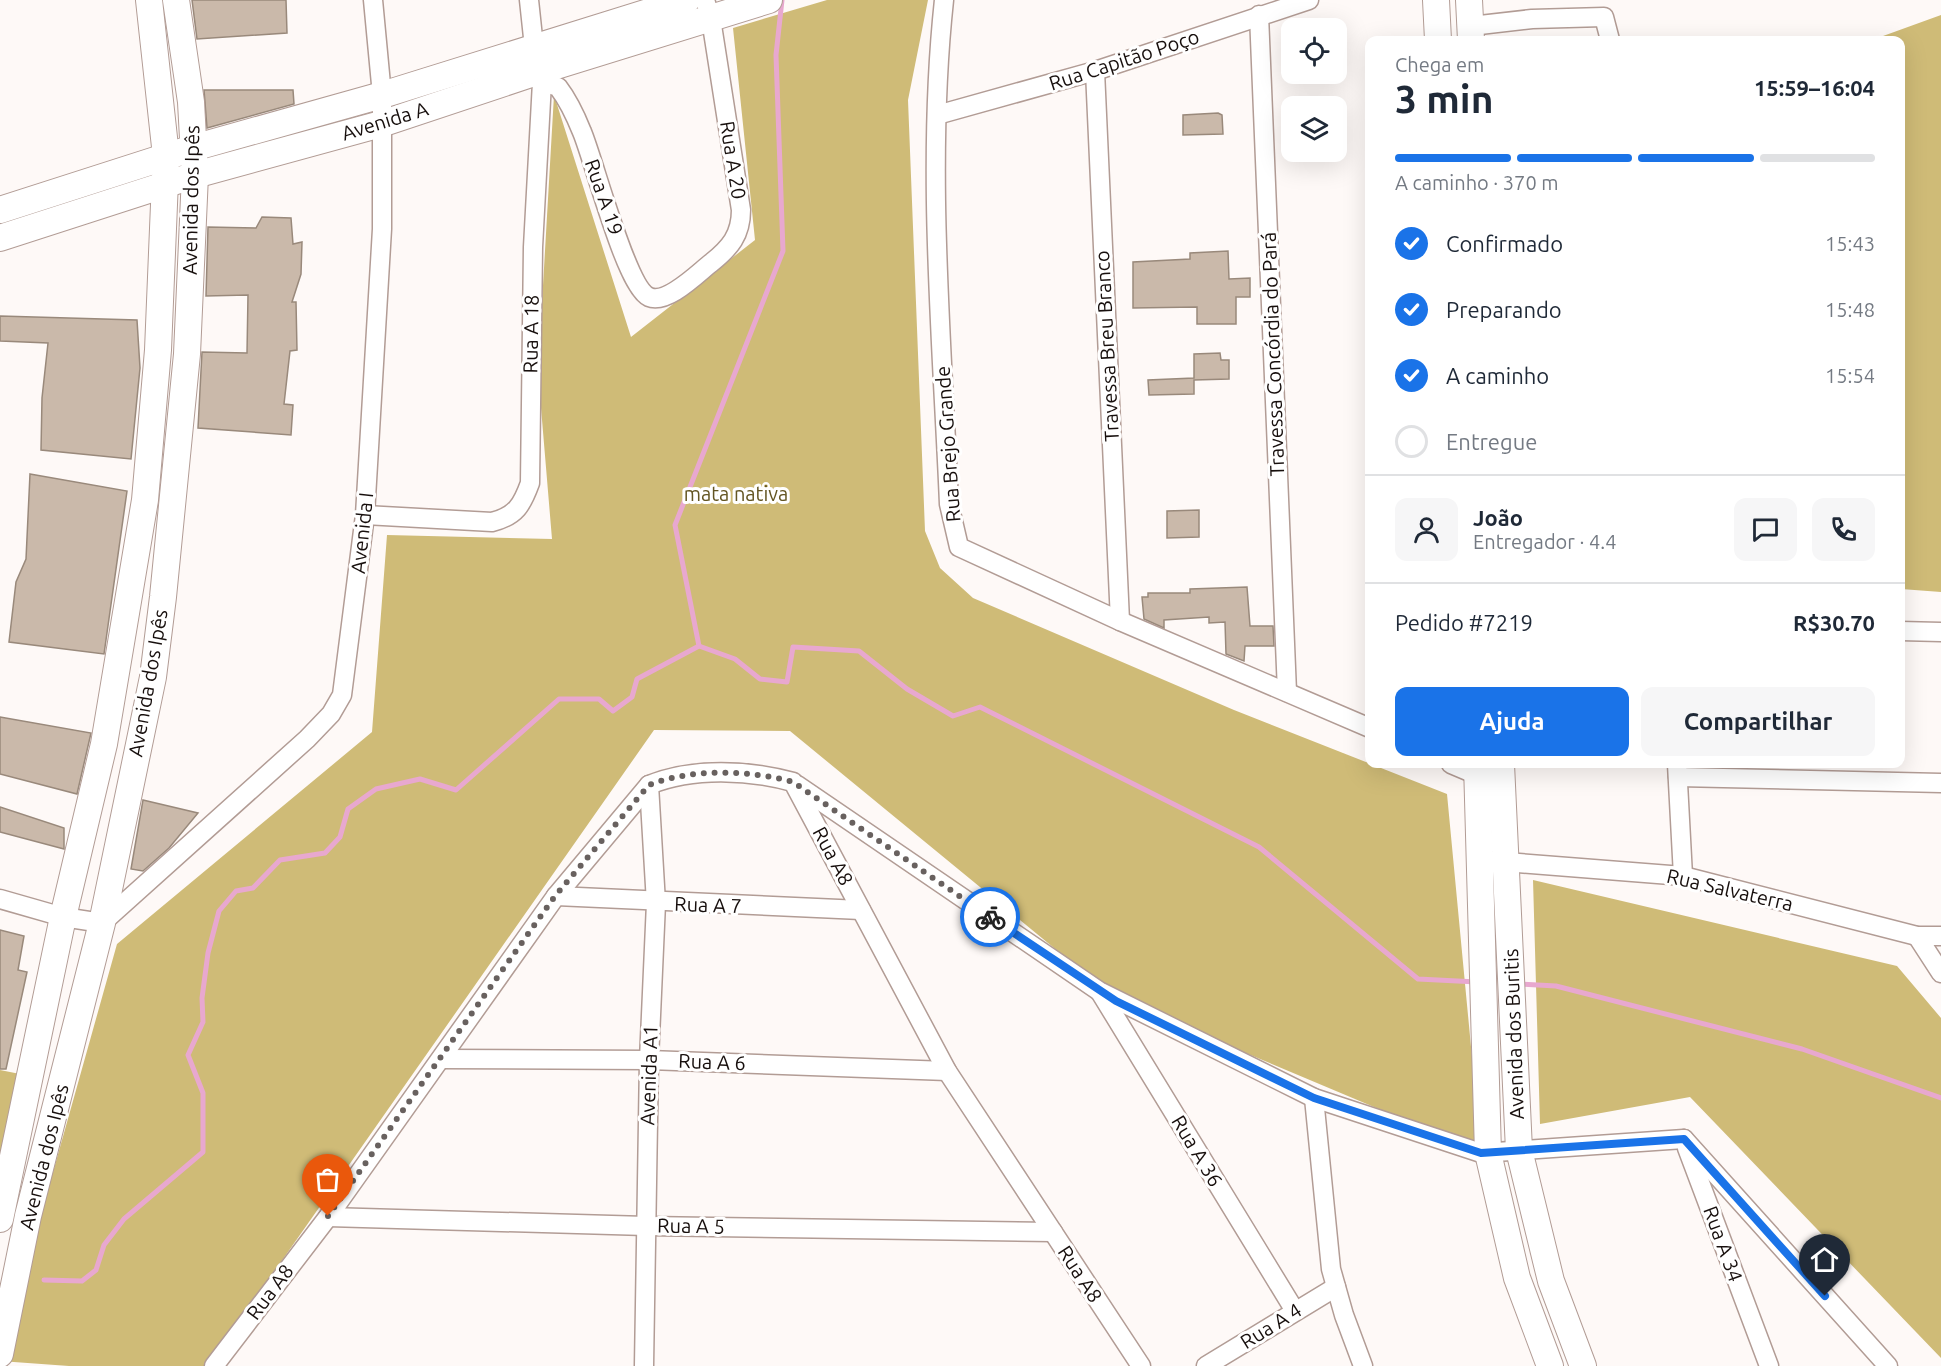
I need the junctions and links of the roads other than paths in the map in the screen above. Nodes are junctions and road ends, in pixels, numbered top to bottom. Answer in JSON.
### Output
{"nodes":[{"id":1,"x":149,"y":0,"type":"edge"},
{"id":2,"x":176,"y":0,"type":"edge"},
{"id":3,"x":373,"y":0,"type":"edge"},
{"id":4,"x":529,"y":0,"type":"edge"},
{"id":5,"x":687,"y":0,"type":"edge"},
{"id":6,"x":769,"y":0,"type":"edge"},
{"id":7,"x":944,"y":0,"type":"edge"},
{"id":8,"x":1309,"y":0,"type":"edge"},
{"id":9,"x":1436,"y":0,"type":"edge"},
{"id":10,"x":1469,"y":0,"type":"edge"},
{"id":11,"x":708,"y":9,"type":"edge"},
{"id":12,"x":1259,"y":15,"type":"junction"},
{"id":13,"x":1471,"y":33,"type":"edge"},
{"id":14,"x":1438,"y":36,"type":"edge"},
{"id":15,"x":1609,"y":36,"type":"edge"},
{"id":16,"x":539,"y":67,"type":"junction"},
{"id":17,"x":1095,"y":71,"type":"junction"},
{"id":18,"x":382,"y":95,"type":"junction"},
{"id":19,"x":937,"y":115,"type":"junction"},
{"id":20,"x":381,"y":124,"type":"junction"},
{"id":21,"x":193,"y":148,"type":"junction"},
{"id":22,"x":166,"y":156,"type":"junction"},
{"id":23,"x":195,"y":176,"type":"junction"},
{"id":24,"x":164,"y":185,"type":"junction"},
{"id":25,"x":0,"y":210,"type":"edge"},
{"id":26,"x":0,"y":238,"type":"edge"},
{"id":27,"x":673,"y":293,"type":"joint"},
{"id":28,"x":365,"y":515,"type":"junction"},
{"id":29,"x":1120,"y":621,"type":"junction"},
{"id":30,"x":1905,"y":631,"type":"edge"},
{"id":31,"x":1941,"y":632,"type":"edge"},
{"id":32,"x":1287,"y":692,"type":"junction"},
{"id":33,"x":1365,"y":726,"type":"edge"},
{"id":34,"x":1489,"y":769,"type":"edge"},
{"id":35,"x":1678,"y":770,"type":"edge"},
{"id":36,"x":793,"y":782,"type":"junction"},
{"id":37,"x":1941,"y":783,"type":"edge"},
{"id":38,"x":649,"y":785,"type":"junction"},
{"id":39,"x":1479,"y":861,"type":"junction"},
{"id":40,"x":1507,"y":861,"type":"junction"},
{"id":41,"x":1683,"y":876,"type":"junction"},
{"id":42,"x":555,"y":896,"type":"junction"},
{"id":43,"x":0,"y":899,"type":"edge"},
{"id":44,"x":656,"y":903,"type":"junction"},
{"id":45,"x":861,"y":910,"type":"junction"},
{"id":46,"x":63,"y":917,"type":"junction"},
{"id":47,"x":102,"y":923,"type":"junction"},
{"id":48,"x":1917,"y":936,"type":"junction"},
{"id":49,"x":1941,"y":936,"type":"edge"},
{"id":50,"x":1941,"y":973,"type":"edge"},
{"id":51,"x":1099,"y":991,"type":"junction"},
{"id":52,"x":441,"y":1059,"type":"junction"},
{"id":53,"x":649,"y":1060,"type":"junction"},
{"id":54,"x":947,"y":1071,"type":"junction"},
{"id":55,"x":1314,"y":1098,"type":"junction"},
{"id":56,"x":1684,"y":1139,"type":"junction"},
{"id":57,"x":1519,"y":1149,"type":"junction"},
{"id":58,"x":1488,"y":1153,"type":"junction"},
{"id":59,"x":328,"y":1216,"type":"junction"},
{"id":60,"x":0,"y":1219,"type":"edge"},
{"id":61,"x":645,"y":1226,"type":"junction"},
{"id":62,"x":1053,"y":1232,"type":"junction"},
{"id":63,"x":1336,"y":1287,"type":"junction"},
{"id":64,"x":1294,"y":1311,"type":"junction"},
{"id":65,"x":0,"y":1354,"type":"edge"},
{"id":66,"x":214,"y":1366,"type":"edge"},
{"id":67,"x":645,"y":1366,"type":"edge"},
{"id":68,"x":1141,"y":1366,"type":"edge"},
{"id":69,"x":1206,"y":1366,"type":"edge"},
{"id":70,"x":1363,"y":1366,"type":"edge"},
{"id":71,"x":1550,"y":1366,"type":"edge"},
{"id":72,"x":1583,"y":1366,"type":"edge"},
{"id":73,"x":1769,"y":1366,"type":"edge"},
{"id":74,"x":1888,"y":1366,"type":"edge"}],
"edges":[{"from":1,"to":22,"type":"main road","name":"Avenida dos Ipês"},
{"from":2,"to":21,"type":"main road","name":"Avenida dos Ipês"},
{"from":3,"to":18,"type":"street","name":"Avenida I"},
{"from":4,"to":16,"type":"street","name":"Rua A 18"},
{"from":5,"to":16,"type":"main road","name":"Avenida A"},
{"from":6,"to":11,"type":"main road","name":"Avenida A"},
{"from":7,"to":19,"type":"street","name":"Rua Brejo Grande"},
{"from":8,"to":12,"type":"street","name":"Rua Capitão Poço"},
{"from":9,"to":14,"type":"main road"},
{"from":10,"to":13,"type":"main road"},
{"from":11,"to":16,"type":"main road","name":"Avenida A"},
{"from":11,"to":27,"type":"street","name":"Rua A 20"},
{"from":12,"to":17,"type":"street","name":"Rua Capitão Poço"},
{"from":12,"to":32,"type":"street","name":"Travessa Concórdia do Pará"},
{"from":13,"to":15,"type":"street"},
{"from":16,"to":18,"type":"main road","name":"Avenida A"},
{"from":16,"to":20,"type":"main road","name":"Avenida A"},
{"from":16,"to":27,"type":"street","name":"Rua A 19"},
{"from":16,"to":28,"type":"street","name":"Rua A 18"},
{"from":17,"to":19,"type":"street","name":"Rua Capitão Poço"},
{"from":17,"to":29,"type":"street","name":"Travessa Breu Branco"},
{"from":18,"to":20,"type":"street","name":"Avenida I"},
{"from":18,"to":21,"type":"main road","name":"Avenida A"},
{"from":19,"to":29,"type":"street","name":"Rua Brejo Grande"},
{"from":20,"to":23,"type":"main road","name":"Avenida A"},
{"from":20,"to":28,"type":"street","name":"Avenida I"},
{"from":21,"to":22,"type":"main road","name":"Avenida A"},
{"from":21,"to":23,"type":"main road","name":"Avenida dos Ipês"},
{"from":22,"to":24,"type":"main road","name":"Avenida dos Ipês"},
{"from":22,"to":25,"type":"main road","name":"Avenida A"},
{"from":23,"to":24,"type":"main road","name":"Avenida A"},
{"from":23,"to":47,"type":"main road","name":"Avenida dos Ipês"},
{"from":24,"to":26,"type":"main road","name":"Avenida A"},
{"from":24,"to":46,"type":"main road","name":"Avenida dos Ipês"},
{"from":28,"to":47,"type":"street","name":"Avenida I"},
{"from":29,"to":32,"type":"street","name":"Rua Brejo Grande"},
{"from":30,"to":31,"type":"street"},
{"from":32,"to":33,"type":"street","name":"Rua Brejo Grande"},
{"from":34,"to":39,"type":"main road","name":"Avenida dos Buritis"},
{"from":34,"to":40,"type":"main road","name":"Avenida dos Buritis"},
{"from":35,"to":37,"type":"street"},
{"from":35,"to":41,"type":"street"},
{"from":36,"to":38,"type":"street"},
{"from":36,"to":45,"type":"street","name":"Rua A8"},
{"from":36,"to":51,"type":"street"},
{"from":38,"to":42,"type":"street","name":"Rua A8"},
{"from":38,"to":44,"type":"street","name":"Avenida A1"},
{"from":39,"to":40,"type":"street","name":"Rua Salvaterra"},
{"from":39,"to":58,"type":"main road","name":"Avenida dos Buritis"},
{"from":40,"to":41,"type":"street","name":"Rua Salvaterra"},
{"from":40,"to":57,"type":"main road","name":"Avenida dos Buritis"},
{"from":41,"to":48,"type":"street","name":"Rua Salvaterra"},
{"from":42,"to":44,"type":"street","name":"Rua A 7"},
{"from":42,"to":52,"type":"street","name":"Rua A8"},
{"from":43,"to":46,"type":"street"},
{"from":44,"to":45,"type":"street","name":"Rua A 7"},
{"from":44,"to":53,"type":"street","name":"Avenida A1"},
{"from":45,"to":54,"type":"street","name":"Rua A8"},
{"from":46,"to":47,"type":"street"},
{"from":46,"to":60,"type":"main road","name":"Avenida dos Ipês"},
{"from":47,"to":65,"type":"main road","name":"Avenida dos Ipês"},
{"from":48,"to":49,"type":"street","name":"Rua Salvaterra"},
{"from":48,"to":50,"type":"street"},
{"from":51,"to":55,"type":"street"},
{"from":51,"to":64,"type":"street","name":"Rua A 36"},
{"from":52,"to":53,"type":"street","name":"Rua A 6"},
{"from":52,"to":59,"type":"street","name":"Rua A8"},
{"from":53,"to":54,"type":"street","name":"Rua A 6"},
{"from":53,"to":61,"type":"street","name":"Avenida A1"},
{"from":54,"to":62,"type":"street","name":"Rua A8"},
{"from":55,"to":58,"type":"street"},
{"from":55,"to":63,"type":"street"},
{"from":56,"to":57,"type":"street"},
{"from":56,"to":73,"type":"street","name":"Rua A 34"},
{"from":56,"to":74,"type":"street"},
{"from":57,"to":58,"type":"street"},
{"from":57,"to":72,"type":"main road","name":"Avenida dos Buritis"},
{"from":58,"to":71,"type":"main road","name":"Avenida dos Buritis"},
{"from":59,"to":61,"type":"street","name":"Rua A 5"},
{"from":59,"to":66,"type":"street","name":"Rua A8"},
{"from":61,"to":62,"type":"street","name":"Rua A 5"},
{"from":61,"to":67,"type":"street","name":"Avenida A1"},
{"from":62,"to":68,"type":"street","name":"Rua A8"},
{"from":63,"to":64,"type":"street","name":"Rua A 4"},
{"from":63,"to":70,"type":"street"},
{"from":64,"to":69,"type":"street","name":"Rua A 4"}]}
